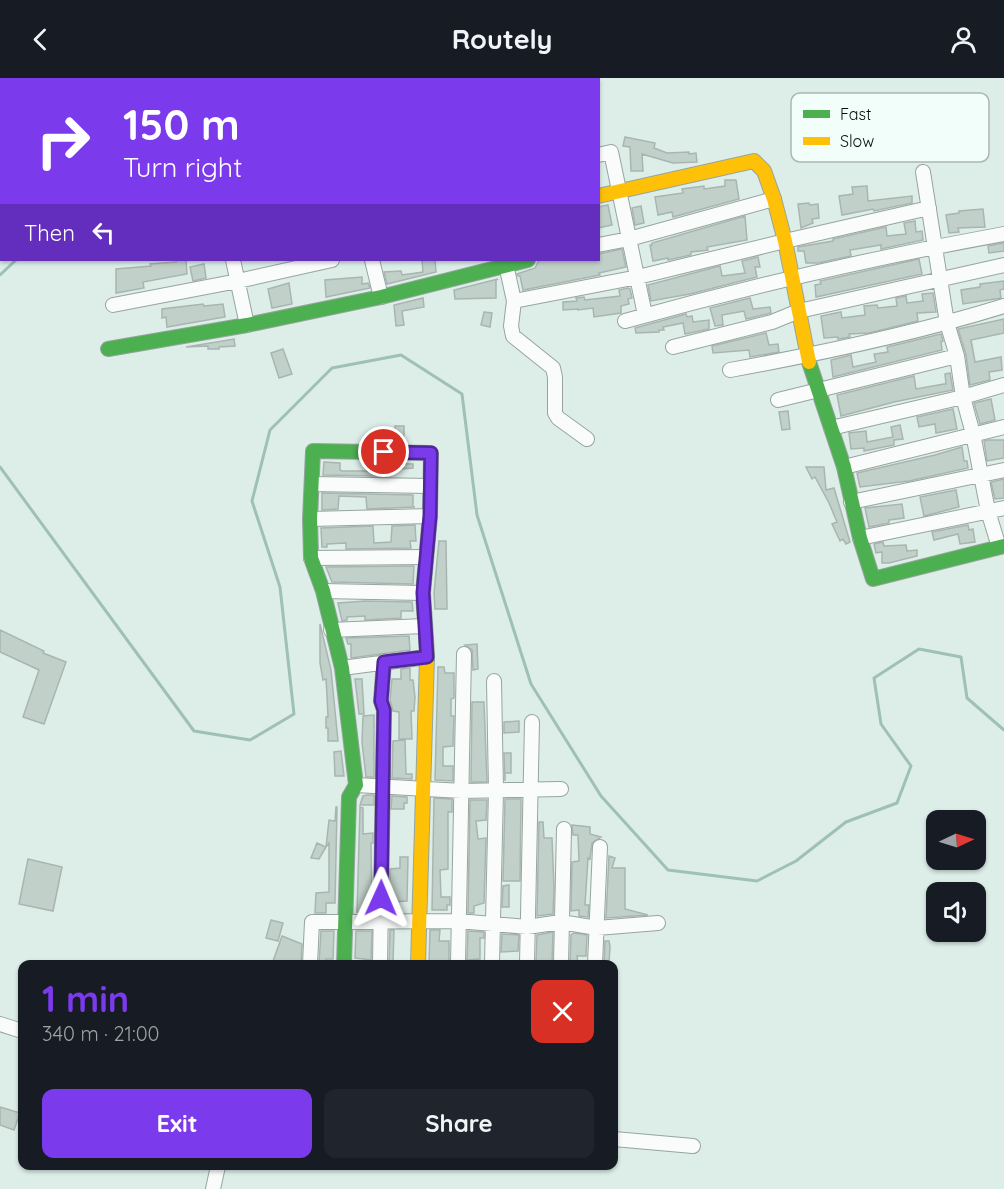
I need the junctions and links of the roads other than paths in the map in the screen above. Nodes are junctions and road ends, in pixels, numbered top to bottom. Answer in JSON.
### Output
{"nodes":[{"id":1,"x":600,"y":154,"type":"edge"},
{"id":2,"x":923,"y":172,"type":"dead end"},
{"id":3,"x":618,"y":192,"type":"junction"},
{"id":4,"x":600,"y":196,"type":"edge"},
{"id":5,"x":774,"y":200,"type":"junction"},
{"id":6,"x":929,"y":208,"type":"junction"},
{"id":7,"x":1004,"y":234,"type":"edge"},
{"id":8,"x":629,"y":239,"type":"junction"},
{"id":9,"x":785,"y":241,"type":"junction"},
{"id":10,"x":600,"y":245,"type":"edge"},
{"id":11,"x":936,"y":246,"type":"junction"},
{"id":12,"x":233,"y":261,"type":"edge"},
{"id":13,"x":328,"y":261,"type":"edge"},
{"id":14,"x":372,"y":261,"type":"edge"},
{"id":15,"x":505,"y":262,"type":"edge"},
{"id":16,"x":1004,"y":264,"type":"edge"},
{"id":17,"x":638,"y":278,"type":"junction"},
{"id":18,"x":792,"y":278,"type":"junction"},
{"id":19,"x":941,"y":278,"type":"junction"},
{"id":20,"x":238,"y":281,"type":"junction"},
{"id":21,"x":381,"y":297,"type":"junction"},
{"id":22,"x":514,"y":301,"type":"junction"},
{"id":23,"x":113,"y":304,"type":"dead end"},
{"id":24,"x":1004,"y":306,"type":"edge"},
{"id":25,"x":799,"y":311,"type":"junction"},
{"id":26,"x":645,"y":315,"type":"junction"},
{"id":27,"x":625,"y":321,"type":"dead end"},
{"id":28,"x":947,"y":323,"type":"junction"},
{"id":29,"x":247,"y":325,"type":"junction"},
{"id":30,"x":673,"y":346,"type":"dead end"},
{"id":31,"x":108,"y":349,"type":"dead end"},
{"id":32,"x":807,"y":356,"type":"junction"},
{"id":33,"x":957,"y":356,"type":"junction"},
{"id":34,"x":730,"y":370,"type":"dead end"},
{"id":35,"x":1004,"y":385,"type":"edge"},
{"id":36,"x":818,"y":390,"type":"junction"},
{"id":37,"x":963,"y":397,"type":"junction"},
{"id":38,"x":778,"y":400,"type":"dead end"},
{"id":39,"x":1004,"y":427,"type":"edge"},
{"id":40,"x":831,"y":428,"type":"junction"},
{"id":41,"x":973,"y":434,"type":"junction"},
{"id":42,"x":587,"y":439,"type":"dead end"},
{"id":43,"x":844,"y":467,"type":"junction"},
{"id":44,"x":1004,"y":470,"type":"edge"},
{"id":45,"x":980,"y":476,"type":"junction"},
{"id":46,"x":312,"y":484,"type":"junction"},
{"id":47,"x":430,"y":486,"type":"junction"},
{"id":48,"x":851,"y":502,"type":"junction"},
{"id":49,"x":1004,"y":508,"type":"edge"},
{"id":50,"x":988,"y":511,"type":"junction"},
{"id":51,"x":430,"y":516,"type":"junction"},
{"id":52,"x":310,"y":519,"type":"junction"},
{"id":53,"x":860,"y":538,"type":"junction"},
{"id":54,"x":1002,"y":547,"type":"edge"},
{"id":55,"x":426,"y":557,"type":"junction"},
{"id":56,"x":311,"y":558,"type":"junction"},
{"id":57,"x":323,"y":591,"type":"junction"},
{"id":58,"x":423,"y":593,"type":"junction"},
{"id":59,"x":424,"y":626,"type":"junction"},
{"id":60,"x":332,"y":630,"type":"junction"},
{"id":61,"x":464,"y":654,"type":"dead end"},
{"id":62,"x":427,"y":657,"type":"junction"},
{"id":63,"x":384,"y":662,"type":"junction"},
{"id":64,"x":342,"y":668,"type":"junction"},
{"id":65,"x":494,"y":681,"type":"dead end"},
{"id":66,"x":532,"y":722,"type":"dead end"},
{"id":67,"x":356,"y":785,"type":"junction"},
{"id":68,"x":383,"y":787,"type":"junction"},
{"id":69,"x":530,"y":789,"type":"junction"},
{"id":70,"x":561,"y":789,"type":"dead end"},
{"id":71,"x":423,"y":790,"type":"junction"},
{"id":72,"x":496,"y":790,"type":"junction"},
{"id":73,"x":462,"y":791,"type":"junction"},
{"id":74,"x":564,"y":829,"type":"dead end"},
{"id":75,"x":600,"y":847,"type":"dead end"},
{"id":76,"x":345,"y":921,"type":"junction"},
{"id":77,"x":381,"y":921,"type":"junction"},
{"id":78,"x":419,"y":921,"type":"junction"},
{"id":79,"x":458,"y":921,"type":"junction"},
{"id":80,"x":561,"y":922,"type":"junction"},
{"id":81,"x":658,"y":923,"type":"dead end"},
{"id":82,"x":492,"y":924,"type":"junction"},
{"id":83,"x":527,"y":927,"type":"junction"},
{"id":84,"x":597,"y":927,"type":"junction"},
{"id":85,"x":310,"y":960,"type":"edge"},
{"id":86,"x":344,"y":960,"type":"edge"},
{"id":87,"x":380,"y":960,"type":"edge"},
{"id":88,"x":418,"y":960,"type":"edge"},
{"id":89,"x":458,"y":960,"type":"edge"},
{"id":90,"x":492,"y":960,"type":"edge"},
{"id":91,"x":527,"y":960,"type":"edge"},
{"id":92,"x":561,"y":960,"type":"edge"},
{"id":93,"x":595,"y":960,"type":"edge"},
{"id":94,"x":0,"y":1024,"type":"edge"},
{"id":95,"x":18,"y":1030,"type":"edge"},
{"id":96,"x":618,"y":1139,"type":"edge"},
{"id":97,"x":693,"y":1146,"type":"dead end"},
{"id":98,"x":217,"y":1170,"type":"edge"},
{"id":99,"x":213,"y":1189,"type":"edge"}],
"edges":[{"from":1,"to":3,"type":"street"},
{"from":2,"to":6,"type":"street"},
{"from":3,"to":4,"type":"street"},
{"from":3,"to":5,"type":"street"},
{"from":3,"to":8,"type":"street"},
{"from":5,"to":8,"type":"street"},
{"from":5,"to":9,"type":"street"},
{"from":6,"to":9,"type":"street"},
{"from":6,"to":11,"type":"street"},
{"from":7,"to":11,"type":"street"},
{"from":8,"to":10,"type":"street"},
{"from":8,"to":17,"type":"street"},
{"from":9,"to":17,"type":"street"},
{"from":9,"to":18,"type":"street"},
{"from":11,"to":18,"type":"street"},
{"from":11,"to":19,"type":"street"},
{"from":12,"to":20,"type":"street"},
{"from":13,"to":20,"type":"street"},
{"from":14,"to":21,"type":"street"},
{"from":15,"to":21,"type":"street"},
{"from":15,"to":22,"type":"street"},
{"from":16,"to":19,"type":"street"},
{"from":17,"to":22,"type":"street"},
{"from":17,"to":26,"type":"street"},
{"from":18,"to":25,"type":"street"},
{"from":18,"to":26,"type":"street"},
{"from":19,"to":25,"type":"street"},
{"from":19,"to":28,"type":"street"},
{"from":20,"to":23,"type":"street"},
{"from":20,"to":29,"type":"street"},
{"from":21,"to":29,"type":"street"},
{"from":22,"to":42,"type":"street"},
{"from":24,"to":28,"type":"street"},
{"from":25,"to":30,"type":"street"},
{"from":25,"to":32,"type":"street"},
{"from":26,"to":27,"type":"street"},
{"from":28,"to":32,"type":"street"},
{"from":28,"to":33,"type":"street"},
{"from":29,"to":31,"type":"street"},
{"from":32,"to":34,"type":"street"},
{"from":32,"to":36,"type":"street"},
{"from":33,"to":36,"type":"street"},
{"from":33,"to":37,"type":"street"},
{"from":35,"to":37,"type":"street"},
{"from":36,"to":38,"type":"street"},
{"from":36,"to":40,"type":"street"},
{"from":37,"to":40,"type":"street"},
{"from":37,"to":41,"type":"street"},
{"from":39,"to":41,"type":"street"},
{"from":40,"to":43,"type":"street"},
{"from":41,"to":43,"type":"street"},
{"from":41,"to":45,"type":"street"},
{"from":43,"to":48,"type":"street"},
{"from":44,"to":45,"type":"street"},
{"from":45,"to":48,"type":"street"},
{"from":45,"to":50,"type":"street"},
{"from":46,"to":47,"type":"street"},
{"from":46,"to":47,"type":"street"},
{"from":46,"to":52,"type":"street"},
{"from":47,"to":51,"type":"street"},
{"from":48,"to":53,"type":"street"},
{"from":49,"to":50,"type":"street"},
{"from":50,"to":53,"type":"street"},
{"from":50,"to":54,"type":"street"},
{"from":51,"to":52,"type":"street"},
{"from":51,"to":55,"type":"street"},
{"from":52,"to":56,"type":"street"},
{"from":53,"to":54,"type":"street"},
{"from":55,"to":56,"type":"street"},
{"from":55,"to":58,"type":"street"},
{"from":56,"to":57,"type":"street"},
{"from":57,"to":58,"type":"street"},
{"from":57,"to":60,"type":"street"},
{"from":58,"to":59,"type":"street"},
{"from":59,"to":60,"type":"street"},
{"from":59,"to":62,"type":"street"},
{"from":60,"to":64,"type":"street"},
{"from":61,"to":73,"type":"street"},
{"from":62,"to":63,"type":"street"},
{"from":62,"to":71,"type":"street"},
{"from":63,"to":64,"type":"street"},
{"from":63,"to":68,"type":"street"},
{"from":64,"to":67,"type":"street"},
{"from":65,"to":72,"type":"street"},
{"from":66,"to":69,"type":"street"},
{"from":67,"to":68,"type":"street"},
{"from":67,"to":76,"type":"street"},
{"from":68,"to":71,"type":"street"},
{"from":68,"to":77,"type":"street"},
{"from":69,"to":70,"type":"street"},
{"from":69,"to":72,"type":"street"},
{"from":69,"to":83,"type":"street"},
{"from":71,"to":73,"type":"street"},
{"from":71,"to":78,"type":"street"},
{"from":72,"to":73,"type":"street"},
{"from":72,"to":82,"type":"street"},
{"from":73,"to":79,"type":"street"},
{"from":74,"to":80,"type":"street"},
{"from":75,"to":84,"type":"street"},
{"from":76,"to":77,"type":"street"},
{"from":76,"to":85,"type":"street"},
{"from":76,"to":86,"type":"street"},
{"from":77,"to":78,"type":"street"},
{"from":77,"to":87,"type":"street"},
{"from":78,"to":79,"type":"street"},
{"from":78,"to":88,"type":"street"},
{"from":79,"to":82,"type":"street"},
{"from":79,"to":89,"type":"street"},
{"from":80,"to":83,"type":"street"},
{"from":80,"to":84,"type":"street"},
{"from":80,"to":92,"type":"street"},
{"from":81,"to":84,"type":"street"},
{"from":82,"to":83,"type":"street"},
{"from":82,"to":90,"type":"street"},
{"from":83,"to":91,"type":"street"},
{"from":84,"to":93,"type":"street"},
{"from":94,"to":95,"type":"street"},
{"from":96,"to":97,"type":"street"},
{"from":98,"to":99,"type":"street"}]}
